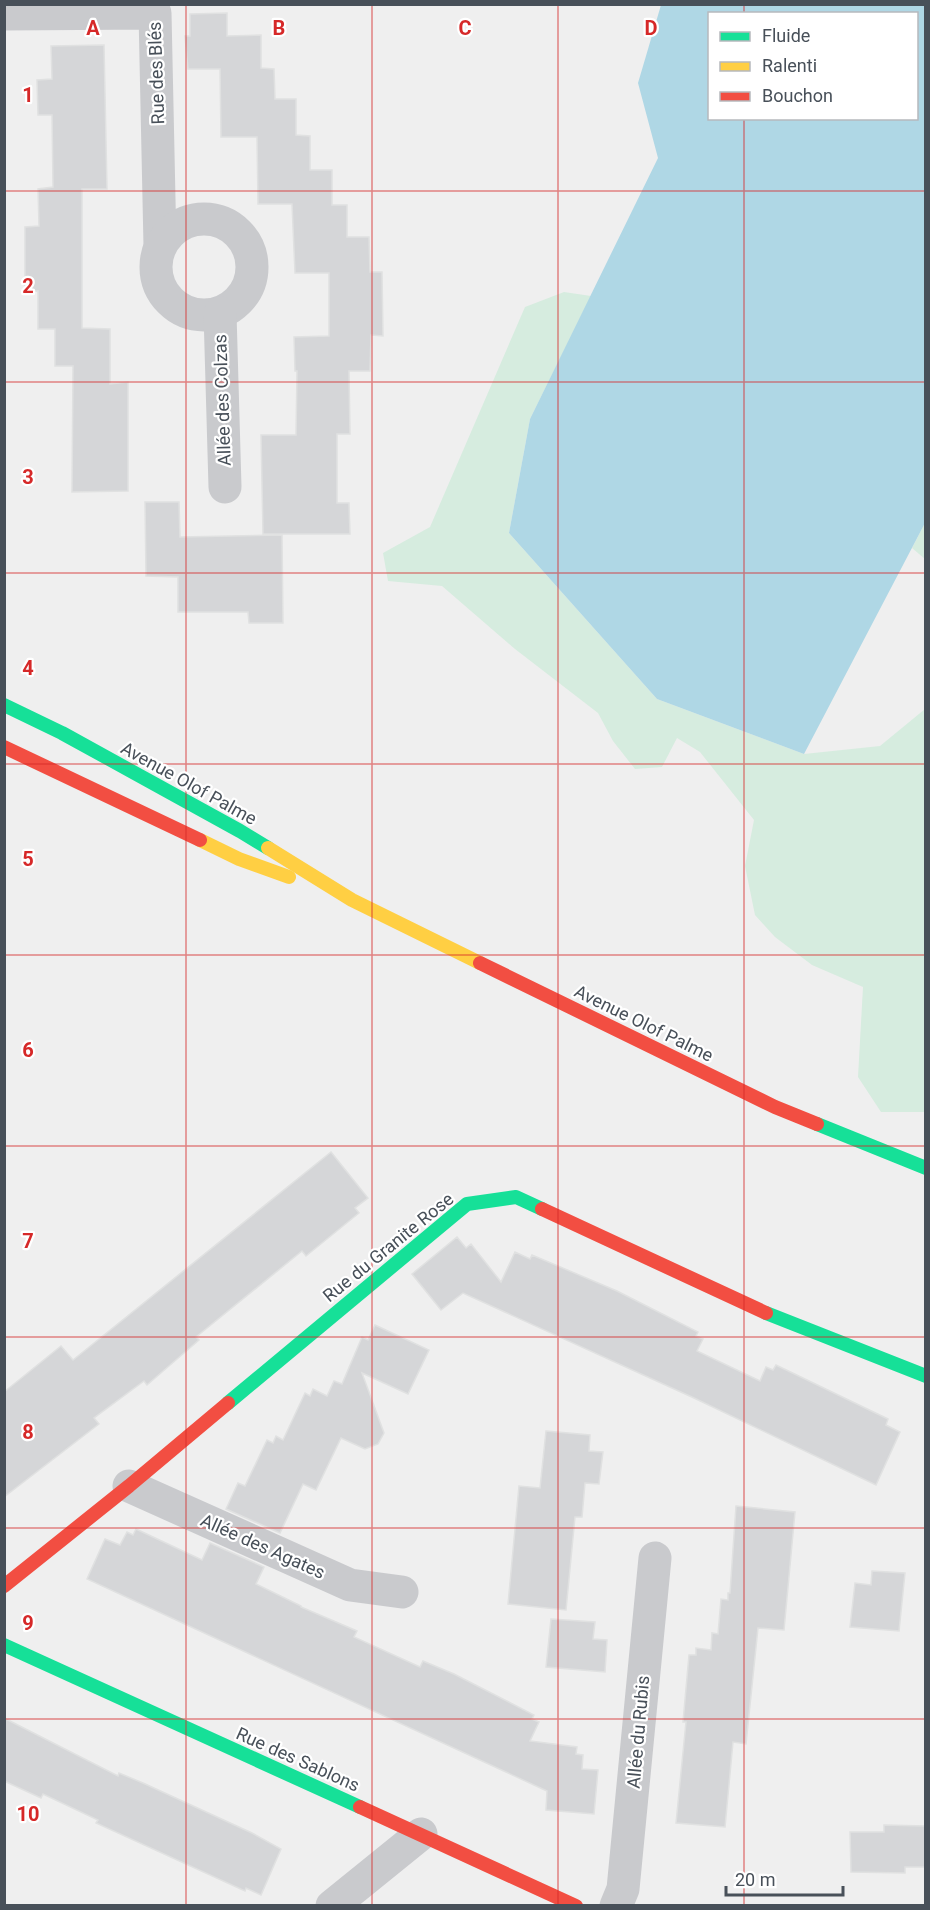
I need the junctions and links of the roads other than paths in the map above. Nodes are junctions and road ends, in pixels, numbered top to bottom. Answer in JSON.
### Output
{"nodes":[{"id":1,"x":4,"y":14,"type":"edge"},
{"id":2,"x":160,"y":246,"type":"junction"},
{"id":3,"x":220,"y":313,"type":"junction"},
{"id":4,"x":225,"y":487,"type":"dead end"},
{"id":5,"x":4,"y":705,"type":"edge"},
{"id":6,"x":4,"y":747,"type":"edge"},
{"id":7,"x":352,"y":900,"type":"junction"},
{"id":8,"x":926,"y":1168,"type":"edge"},
{"id":9,"x":926,"y":1376,"type":"edge"},
{"id":10,"x":129,"y":1486,"type":"junction"},
{"id":11,"x":655,"y":1558,"type":"dead end"},
{"id":12,"x":4,"y":1586,"type":"edge"},
{"id":13,"x":402,"y":1592,"type":"dead end"},
{"id":14,"x":4,"y":1645,"type":"edge"},
{"id":15,"x":420,"y":1834,"type":"junction"},
{"id":16,"x":332,"y":1905,"type":"edge"},
{"id":17,"x":576,"y":1905,"type":"edge"},
{"id":18,"x":616,"y":1905,"type":"edge"}],
"edges":[{"from":1,"to":2,"type":"street","name":"Rue des Blés"},
{"from":2,"to":3,"type":"street","name":"Rue des Blés"},
{"from":2,"to":3,"type":"street"},
{"from":3,"to":4,"type":"street","name":"Allée des Colzas"},
{"from":5,"to":7,"type":"street","name":"Avenue Olof Palme"},
{"from":6,"to":7,"type":"street","name":"Avenue Olof Palme"},
{"from":7,"to":8,"type":"street","name":"Avenue Olof Palme"},
{"from":9,"to":10,"type":"street","name":"Rue du Granite Rose"},
{"from":10,"to":12,"type":"street","name":"Rue du Granite Rose"},
{"from":10,"to":13,"type":"street","name":"Allée des Agates"},
{"from":11,"to":18,"type":"street","name":"Allée du Rubis"},
{"from":14,"to":15,"type":"street","name":"Rue des Sablons"},
{"from":15,"to":16,"type":"street"},
{"from":15,"to":17,"type":"street","name":"Rue des Sablons"}]}
